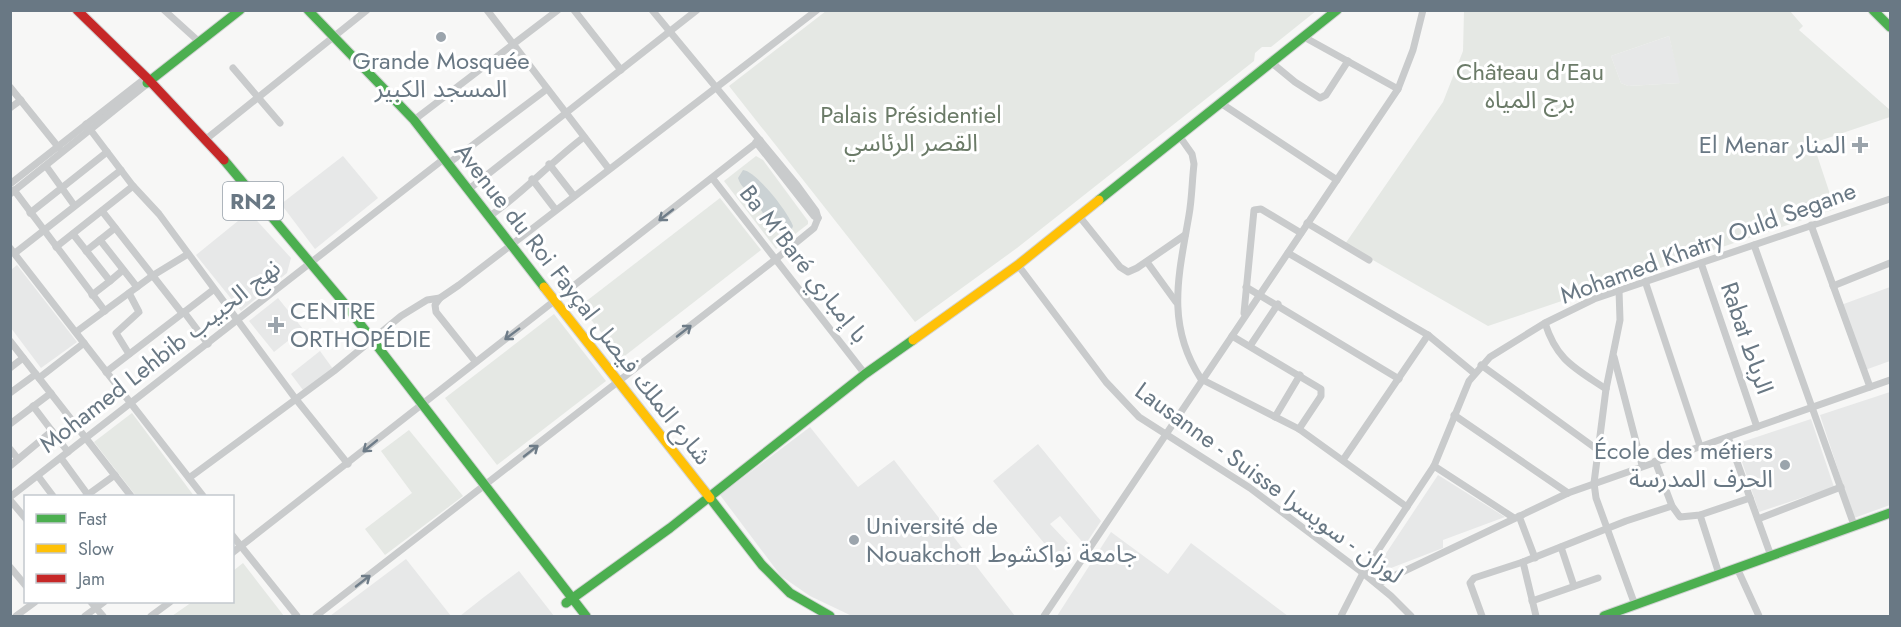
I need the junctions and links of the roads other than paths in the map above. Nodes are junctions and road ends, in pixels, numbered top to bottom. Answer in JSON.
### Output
{"nodes":[{"id":1,"x":70,"y":10,"type":"edge"},
{"id":2,"x":77,"y":10,"type":"edge"},
{"id":3,"x":88,"y":10,"type":"edge"},
{"id":4,"x":165,"y":10,"type":"edge"},
{"id":5,"x":232,"y":10,"type":"edge"},
{"id":6,"x":240,"y":10,"type":"edge"},
{"id":7,"x":308,"y":10,"type":"edge"},
{"id":8,"x":367,"y":10,"type":"edge"},
{"id":9,"x":487,"y":10,"type":"edge"},
{"id":10,"x":558,"y":10,"type":"edge"},
{"id":11,"x":574,"y":10,"type":"edge"},
{"id":12,"x":652,"y":10,"type":"edge"},
{"id":13,"x":697,"y":10,"type":"edge"},
{"id":14,"x":1337,"y":10,"type":"edge"},
{"id":15,"x":1423,"y":10,"type":"edge"},
{"id":16,"x":1872,"y":10,"type":"edge"},
{"id":17,"x":814,"y":12,"type":"edge"},
{"id":18,"x":88,"y":21,"type":"junction"},
{"id":19,"x":1890,"y":27,"type":"edge"},
{"id":20,"x":669,"y":33,"type":"junction"},
{"id":21,"x":335,"y":35,"type":"junction"},
{"id":22,"x":1305,"y":38,"type":"junction"},
{"id":23,"x":196,"y":39,"type":"junction"},
{"id":24,"x":513,"y":45,"type":"junction"},
{"id":25,"x":1348,"y":61,"type":"junction"},
{"id":26,"x":1272,"y":63,"type":"junction"},
{"id":27,"x":233,"y":68,"type":"dead end"},
{"id":28,"x":621,"y":70,"type":"junction"},
{"id":29,"x":146,"y":81,"type":"junction"},
{"id":30,"x":10,"y":87,"type":"edge"},
{"id":31,"x":716,"y":88,"type":"junction"},
{"id":32,"x":548,"y":89,"type":"junction"},
{"id":33,"x":1398,"y":89,"type":"junction"},
{"id":34,"x":258,"y":97,"type":"junction"},
{"id":35,"x":21,"y":100,"type":"junction"},
{"id":36,"x":1222,"y":104,"type":"junction"},
{"id":37,"x":10,"y":108,"type":"edge"},
{"id":38,"x":566,"y":113,"type":"junction"},
{"id":39,"x":414,"y":120,"type":"junction"},
{"id":40,"x":280,"y":123,"type":"dead end"},
{"id":41,"x":89,"y":127,"type":"junction"},
{"id":42,"x":584,"y":136,"type":"junction"},
{"id":43,"x":1180,"y":137,"type":"junction"},
{"id":44,"x":757,"y":140,"type":"junction"},
{"id":45,"x":203,"y":142,"type":"junction"},
{"id":46,"x":60,"y":150,"type":"junction"},
{"id":47,"x":107,"y":152,"type":"junction"},
{"id":48,"x":447,"y":160,"type":"junction"},
{"id":49,"x":549,"y":164,"type":"junction"},
{"id":50,"x":46,"y":166,"type":"junction"},
{"id":51,"x":609,"y":169,"type":"junction"},
{"id":52,"x":10,"y":170,"type":"edge"},
{"id":53,"x":121,"y":170,"type":"junction"},
{"id":54,"x":532,"y":179,"type":"junction"},
{"id":55,"x":712,"y":179,"type":"junction"},
{"id":56,"x":1337,"y":180,"type":"junction"},
{"id":57,"x":133,"y":186,"type":"junction"},
{"id":58,"x":13,"y":187,"type":"edge"},
{"id":59,"x":62,"y":189,"type":"junction"},
{"id":60,"x":469,"y":189,"type":"junction"},
{"id":61,"x":574,"y":196,"type":"junction"},
{"id":62,"x":1890,"y":199,"type":"edge"},
{"id":63,"x":74,"y":205,"type":"junction"},
{"id":64,"x":555,"y":209,"type":"junction"},
{"id":65,"x":102,"y":211,"type":"junction"},
{"id":66,"x":30,"y":213,"type":"junction"},
{"id":67,"x":490,"y":216,"type":"junction"},
{"id":68,"x":1079,"y":216,"type":"junction"},
{"id":69,"x":1307,"y":223,"type":"junction"},
{"id":70,"x":1811,"y":225,"type":"junction"},
{"id":71,"x":115,"y":228,"type":"junction"},
{"id":72,"x":43,"y":230,"type":"junction"},
{"id":73,"x":1301,"y":233,"type":"junction"},
{"id":74,"x":73,"y":234,"type":"junction"},
{"id":75,"x":1185,"y":236,"type":"junction"},
{"id":76,"x":100,"y":240,"type":"junction"},
{"id":77,"x":511,"y":244,"type":"junction"},
{"id":78,"x":1754,"y":244,"type":"junction"},
{"id":79,"x":56,"y":247,"type":"junction"},
{"id":80,"x":13,"y":250,"type":"edge"},
{"id":81,"x":86,"y":251,"type":"junction"},
{"id":82,"x":1288,"y":253,"type":"junction"},
{"id":83,"x":188,"y":254,"type":"junction"},
{"id":84,"x":776,"y":259,"type":"junction"},
{"id":85,"x":1369,"y":260,"type":"dead end"},
{"id":86,"x":1148,"y":262,"type":"junction"},
{"id":87,"x":1701,"y":263,"type":"junction"},
{"id":88,"x":1890,"y":263,"type":"edge"},
{"id":89,"x":309,"y":265,"type":"junction"},
{"id":90,"x":1018,"y":265,"type":"junction"},
{"id":91,"x":123,"y":270,"type":"junction"},
{"id":92,"x":152,"y":276,"type":"junction"},
{"id":93,"x":110,"y":281,"type":"junction"},
{"id":94,"x":1646,"y":281,"type":"junction"},
{"id":95,"x":1833,"y":286,"type":"junction"},
{"id":96,"x":137,"y":287,"type":"junction"},
{"id":97,"x":1246,"y":287,"type":"junction"},
{"id":98,"x":213,"y":290,"type":"junction"},
{"id":99,"x":1619,"y":290,"type":"junction"},
{"id":100,"x":129,"y":293,"type":"junction"},
{"id":101,"x":1259,"y":294,"type":"junction"},
{"id":102,"x":92,"y":295,"type":"junction"},
{"id":103,"x":440,"y":298,"type":"junction"},
{"id":104,"x":554,"y":302,"type":"junction"},
{"id":105,"x":1176,"y":302,"type":"junction"},
{"id":106,"x":1278,"y":304,"type":"junction"},
{"id":107,"x":105,"y":311,"type":"junction"},
{"id":108,"x":183,"y":312,"type":"junction"},
{"id":109,"x":1244,"y":316,"type":"junction"},
{"id":110,"x":238,"y":321,"type":"junction"},
{"id":111,"x":1545,"y":323,"type":"junction"},
{"id":112,"x":76,"y":332,"type":"junction"},
{"id":113,"x":1428,"y":335,"type":"junction"},
{"id":114,"x":1232,"y":336,"type":"junction"},
{"id":115,"x":10,"y":341,"type":"edge"},
{"id":116,"x":367,"y":341,"type":"junction"},
{"id":117,"x":84,"y":344,"type":"junction"},
{"id":118,"x":208,"y":344,"type":"junction"},
{"id":119,"x":1251,"y":346,"type":"junction"},
{"id":120,"x":1613,"y":353,"type":"junction"},
{"id":121,"x":129,"y":354,"type":"junction"},
{"id":122,"x":23,"y":358,"type":"junction"},
{"id":123,"x":475,"y":361,"type":"junction"},
{"id":124,"x":1481,"y":365,"type":"junction"},
{"id":125,"x":10,"y":368,"type":"edge"},
{"id":126,"x":106,"y":372,"type":"junction"},
{"id":127,"x":1474,"y":373,"type":"junction"},
{"id":128,"x":865,"y":374,"type":"junction"},
{"id":129,"x":1300,"y":375,"type":"junction"},
{"id":130,"x":38,"y":376,"type":"junction"},
{"id":131,"x":1201,"y":379,"type":"junction"},
{"id":132,"x":1399,"y":380,"type":"junction"},
{"id":133,"x":1890,"y":380,"type":"edge"},
{"id":134,"x":618,"y":383,"type":"junction"},
{"id":135,"x":1870,"y":387,"type":"junction"},
{"id":136,"x":1606,"y":389,"type":"junction"},
{"id":137,"x":10,"y":393,"type":"edge"},
{"id":138,"x":51,"y":393,"type":"junction"},
{"id":139,"x":295,"y":398,"type":"junction"},
{"id":140,"x":131,"y":403,"type":"junction"},
{"id":141,"x":33,"y":406,"type":"junction"},
{"id":142,"x":1811,"y":406,"type":"junction"},
{"id":143,"x":418,"y":407,"type":"junction"},
{"id":144,"x":1454,"y":415,"type":"junction"},
{"id":145,"x":1275,"y":417,"type":"junction"},
{"id":146,"x":10,"y":424,"type":"edge"},
{"id":147,"x":1757,"y":427,"type":"junction"},
{"id":148,"x":1299,"y":429,"type":"junction"},
{"id":149,"x":52,"y":430,"type":"junction"},
{"id":150,"x":1165,"y":436,"type":"junction"},
{"id":151,"x":1728,"y":437,"type":"junction"},
{"id":152,"x":86,"y":438,"type":"junction"},
{"id":153,"x":1700,"y":446,"type":"junction"},
{"id":154,"x":10,"y":449,"type":"edge"},
{"id":155,"x":1598,"y":450,"type":"junction"},
{"id":156,"x":68,"y":452,"type":"junction"},
{"id":157,"x":61,"y":458,"type":"junction"},
{"id":158,"x":18,"y":459,"type":"junction"},
{"id":159,"x":1343,"y":460,"type":"junction"},
{"id":160,"x":1655,"y":461,"type":"junction"},
{"id":161,"x":348,"y":464,"type":"junction"},
{"id":162,"x":1642,"y":465,"type":"junction"},
{"id":163,"x":10,"y":466,"type":"edge"},
{"id":164,"x":1434,"y":466,"type":"junction"},
{"id":165,"x":115,"y":475,"type":"junction"},
{"id":166,"x":38,"y":476,"type":"junction"},
{"id":167,"x":189,"y":478,"type":"junction"},
{"id":168,"x":1594,"y":483,"type":"junction"},
{"id":169,"x":1841,"y":487,"type":"junction"},
{"id":170,"x":482,"y":488,"type":"junction"},
{"id":171,"x":1568,"y":493,"type":"junction"},
{"id":172,"x":52,"y":495,"type":"edge"},
{"id":173,"x":86,"y":495,"type":"edge"},
{"id":174,"x":88,"y":495,"type":"edge"},
{"id":175,"x":130,"y":495,"type":"edge"},
{"id":176,"x":202,"y":495,"type":"edge"},
{"id":177,"x":708,"y":496,"type":"junction"},
{"id":178,"x":1750,"y":498,"type":"junction"},
{"id":179,"x":10,"y":499,"type":"edge"},
{"id":180,"x":1672,"y":506,"type":"junction"},
{"id":181,"x":1407,"y":507,"type":"junction"},
{"id":182,"x":1890,"y":513,"type":"edge"},
{"id":183,"x":1700,"y":515,"type":"junction"},
{"id":184,"x":24,"y":516,"type":"edge"},
{"id":185,"x":1517,"y":517,"type":"junction"},
{"id":186,"x":1758,"y":519,"type":"junction"},
{"id":187,"x":1854,"y":525,"type":"junction"},
{"id":188,"x":1609,"y":529,"type":"junction"},
{"id":189,"x":234,"y":537,"type":"edge"},
{"id":190,"x":241,"y":546,"type":"junction"},
{"id":191,"x":1561,"y":547,"type":"junction"},
{"id":192,"x":234,"y":551,"type":"edge"},
{"id":193,"x":1771,"y":556,"type":"junction"},
{"id":194,"x":1535,"y":558,"type":"junction"},
{"id":195,"x":1523,"y":562,"type":"junction"},
{"id":196,"x":10,"y":567,"type":"edge"},
{"id":197,"x":1737,"y":568,"type":"junction"},
{"id":198,"x":1363,"y":573,"type":"junction"},
{"id":199,"x":1719,"y":574,"type":"junction"},
{"id":200,"x":1598,"y":578,"type":"dead end"},
{"id":201,"x":24,"y":584,"type":"edge"},
{"id":202,"x":1377,"y":584,"type":"junction"},
{"id":203,"x":1574,"y":586,"type":"junction"},
{"id":204,"x":1532,"y":601,"type":"junction"},
{"id":205,"x":569,"y":602,"type":"junction"},
{"id":206,"x":34,"y":603,"type":"edge"},
{"id":207,"x":169,"y":603,"type":"edge"},
{"id":208,"x":94,"y":604,"type":"edge"},
{"id":209,"x":1635,"y":605,"type":"junction"},
{"id":210,"x":16,"y":616,"type":"edge"},
{"id":211,"x":85,"y":616,"type":"edge"},
{"id":212,"x":103,"y":616,"type":"edge"},
{"id":213,"x":150,"y":616,"type":"edge"},
{"id":214,"x":297,"y":616,"type":"edge"},
{"id":215,"x":316,"y":616,"type":"edge"},
{"id":216,"x":577,"y":616,"type":"edge"},
{"id":217,"x":586,"y":616,"type":"edge"},
{"id":218,"x":830,"y":616,"type":"edge"},
{"id":219,"x":1044,"y":616,"type":"edge"},
{"id":220,"x":1341,"y":616,"type":"edge"},
{"id":221,"x":1411,"y":616,"type":"edge"},
{"id":222,"x":1482,"y":616,"type":"edge"},
{"id":223,"x":1536,"y":616,"type":"edge"},
{"id":224,"x":1604,"y":616,"type":"edge"},
{"id":225,"x":1759,"y":616,"type":"edge"}],
"edges":[{"from":1,"to":29,"type":"main road","number":"RN2"},
{"from":2,"to":18,"type":"main road","number":"RN2"},
{"from":3,"to":18,"type":"street"},
{"from":4,"to":23,"type":"street"},
{"from":5,"to":23,"type":"main road"},
{"from":6,"to":29,"type":"main road"},
{"from":7,"to":21,"type":"main road","name":"Avenue du Roi Fayçal شارع الملك فيصل"},
{"from":8,"to":21,"type":"street"},
{"from":9,"to":24,"type":"street"},
{"from":10,"to":24,"type":"street"},
{"from":11,"to":28,"type":"street"},
{"from":12,"to":20,"type":"street"},
{"from":13,"to":20,"type":"street"},
{"from":14,"to":22,"type":"main road"},
{"from":15,"to":33,"type":"street"},
{"from":16,"to":19,"type":"main road"},
{"from":17,"to":31,"type":"street"},
{"from":18,"to":29,"type":"main road","number":"RN2"},
{"from":20,"to":28,"type":"street"},
{"from":20,"to":31,"type":"street"},
{"from":21,"to":34,"type":"street"},
{"from":21,"to":39,"type":"main road","name":"Avenue du Roi Fayçal شارع الملك فيصل"},
{"from":22,"to":25,"type":"street"},
{"from":22,"to":26,"type":"main road"},
{"from":23,"to":29,"type":"main road"},
{"from":24,"to":32,"type":"street"},
{"from":24,"to":39,"type":"street"},
{"from":25,"to":26,"type":"street"},
{"from":25,"to":33,"type":"street"},
{"from":26,"to":36,"type":"main road"},
{"from":27,"to":34,"type":"street"},
{"from":28,"to":38,"type":"street"},
{"from":29,"to":41,"type":"street"},
{"from":29,"to":45,"type":"main road","number":"RN2"},
{"from":30,"to":35,"type":"street"},
{"from":31,"to":44,"type":"street"},
{"from":31,"to":51,"type":"street"},
{"from":32,"to":38,"type":"street"},
{"from":32,"to":48,"type":"street","name":"Mohamed Lehbib نهج الحبيب"},
{"from":33,"to":56,"type":"street"},
{"from":34,"to":40,"type":"street"},
{"from":34,"to":45,"type":"street"},
{"from":35,"to":37,"type":"street"},
{"from":35,"to":46,"type":"street"},
{"from":36,"to":43,"type":"main road"},
{"from":36,"to":56,"type":"street"},
{"from":38,"to":42,"type":"street"},
{"from":38,"to":60,"type":"street"},
{"from":39,"to":48,"type":"main road","name":"Avenue du Roi Fayçal شارع الملك فيصل"},
{"from":41,"to":46,"type":"street"},
{"from":41,"to":47,"type":"street"},
{"from":42,"to":49,"type":"street"},
{"from":42,"to":51,"type":"street"},
{"from":43,"to":68,"type":"main road"},
{"from":43,"to":75,"type":"street"},
{"from":44,"to":55,"type":"street"},
{"from":44,"to":84,"type":"street"},
{"from":45,"to":89,"type":"main road","number":"RN2"},
{"from":46,"to":50,"type":"street"},
{"from":46,"to":58,"type":"street"},
{"from":47,"to":53,"type":"street"},
{"from":47,"to":59,"type":"street"},
{"from":48,"to":60,"type":"main road","name":"Avenue du Roi Fayçal شارع الملك فيصل"},
{"from":48,"to":89,"type":"street","name":"Mohamed Lehbib نهج الحبيب"},
{"from":49,"to":54,"type":"street"},
{"from":49,"to":61,"type":"street"},
{"from":50,"to":58,"type":"street"},
{"from":50,"to":59,"type":"street"},
{"from":51,"to":61,"type":"street"},
{"from":52,"to":58,"type":"street"},
{"from":53,"to":57,"type":"street"},
{"from":53,"to":63,"type":"street"},
{"from":54,"to":64,"type":"street"},
{"from":54,"to":67,"type":"street"},
{"from":55,"to":84,"type":"street","name":"Ba M'Baré با إمباري"},
{"from":55,"to":104,"type":"street","one_way":true},
{"from":56,"to":69,"type":"street"},
{"from":57,"to":65,"type":"street"},
{"from":57,"to":83,"type":"street"},
{"from":58,"to":66,"type":"street"},
{"from":59,"to":63,"type":"street"},
{"from":59,"to":66,"type":"street"},
{"from":60,"to":67,"type":"main road","name":"Avenue du Roi Fayçal شارع الملك فيصل"},
{"from":61,"to":64,"type":"street"},
{"from":62,"to":70,"type":"street","name":"Mohamed Khatry Ould Segane"},
{"from":63,"to":72,"type":"street"},
{"from":64,"to":77,"type":"street"},
{"from":65,"to":71,"type":"street"},
{"from":65,"to":74,"type":"street"},
{"from":66,"to":72,"type":"street"},
{"from":67,"to":77,"type":"main road","name":"Avenue du Roi Fayçal شارع الملك فيصل"},
{"from":68,"to":86,"type":"street"},
{"from":68,"to":90,"type":"main road"},
{"from":69,"to":73,"type":"street"},
{"from":69,"to":85,"type":"street"},
{"from":70,"to":78,"type":"street","name":"Mohamed Khatry Ould Segane"},
{"from":70,"to":95,"type":"street"},
{"from":71,"to":76,"type":"street"},
{"from":71,"to":92,"type":"street"},
{"from":72,"to":79,"type":"street"},
{"from":72,"to":80,"type":"street"},
{"from":73,"to":82,"type":"street"},
{"from":73,"to":97,"type":"street"},
{"from":74,"to":79,"type":"street"},
{"from":74,"to":81,"type":"street"},
{"from":75,"to":86,"type":"street"},
{"from":75,"to":105,"type":"street"},
{"from":76,"to":81,"type":"street"},
{"from":76,"to":91,"type":"street"},
{"from":77,"to":103,"type":"street"},
{"from":77,"to":104,"type":"main road","name":"Avenue du Roi Fayçal شارع الملك فيصل"},
{"from":78,"to":87,"type":"street","name":"Mohamed Khatry Ould Segane"},
{"from":78,"to":142,"type":"street"},
{"from":79,"to":102,"type":"street"},
{"from":80,"to":112,"type":"street"},
{"from":81,"to":93,"type":"street"},
{"from":82,"to":101,"type":"street"},
{"from":82,"to":113,"type":"street"},
{"from":83,"to":92,"type":"street"},
{"from":83,"to":98,"type":"street"},
{"from":84,"to":128,"type":"street","name":"Ba M'Baré با إمباري"},
{"from":134,"to":84,"type":"street","one_way":true},
{"from":86,"to":105,"type":"street"},
{"from":87,"to":94,"type":"street","name":"Mohamed Khatry Ould Segane"},
{"from":87,"to":147,"type":"street","name":"Rabat الرباط"},
{"from":88,"to":95,"type":"street"},
{"from":89,"to":110,"type":"street","name":"Mohamed Lehbib نهج الحبيب"},
{"from":89,"to":116,"type":"main road","number":"RN2"},
{"from":90,"to":128,"type":"main road"},
{"from":90,"to":150,"type":"street","name":"Lausanne - Suisse لوزان - سويسرا"},
{"from":91,"to":93,"type":"street"},
{"from":91,"to":96,"type":"street"},
{"from":92,"to":96,"type":"street"},
{"from":92,"to":108,"type":"street"},
{"from":93,"to":102,"type":"street"},
{"from":94,"to":99,"type":"street","name":"Mohamed Khatry Ould Segane"},
{"from":94,"to":153,"type":"street"},
{"from":95,"to":135,"type":"street"},
{"from":96,"to":100,"type":"street"},
{"from":97,"to":101,"type":"street"},
{"from":97,"to":109,"type":"street"},
{"from":98,"to":108,"type":"street"},
{"from":98,"to":110,"type":"street"},
{"from":99,"to":111,"type":"street","name":"Mohamed Khatry Ould Segane"},
{"from":99,"to":120,"type":"street"},
{"from":100,"to":107,"type":"street"},
{"from":100,"to":121,"type":"street"},
{"from":101,"to":106,"type":"street"},
{"from":101,"to":109,"type":"street"},
{"from":102,"to":107,"type":"street"},
{"from":103,"to":116,"type":"street"},
{"from":103,"to":123,"type":"street"},
{"from":104,"to":123,"type":"street","one_way":true},
{"from":104,"to":134,"type":"main road","name":"Avenue du Roi Fayçal شارع الملك فيصل"},
{"from":105,"to":131,"type":"street"},
{"from":106,"to":119,"type":"street"},
{"from":106,"to":132,"type":"street"},
{"from":107,"to":112,"type":"street"},
{"from":108,"to":118,"type":"street"},
{"from":108,"to":121,"type":"street"},
{"from":109,"to":114,"type":"street"},
{"from":110,"to":118,"type":"street","name":"Mohamed Lehbib نهج الحبيب"},
{"from":110,"to":139,"type":"street"},
{"from":111,"to":124,"type":"street","name":"Mohamed Khatry Ould Segane"},
{"from":111,"to":136,"type":"street"},
{"from":112,"to":117,"type":"street"},
{"from":113,"to":127,"type":"street"},
{"from":113,"to":132,"type":"street"},
{"from":114,"to":119,"type":"street"},
{"from":114,"to":131,"type":"street"},
{"from":115,"to":122,"type":"street"},
{"from":116,"to":139,"type":"street"},
{"from":116,"to":143,"type":"main road","number":"RN2"},
{"from":117,"to":126,"type":"street"},
{"from":117,"to":130,"type":"street"},
{"from":118,"to":140,"type":"street","name":"Mohamed Lehbib نهج الحبيب"},
{"from":119,"to":129,"type":"street"},
{"from":120,"to":136,"type":"street"},
{"from":120,"to":162,"type":"street"},
{"from":121,"to":126,"type":"street"},
{"from":122,"to":125,"type":"street"},
{"from":122,"to":130,"type":"street"},
{"from":123,"to":143,"type":"street"},
{"from":124,"to":127,"type":"street","name":"Mohamed Khatry Ould Segane"},
{"from":124,"to":155,"type":"street"},
{"from":126,"to":140,"type":"street"},
{"from":127,"to":144,"type":"street","name":"Mohamed Khatry Ould Segane"},
{"from":128,"to":177,"type":"main road"},
{"from":129,"to":145,"type":"street"},
{"from":129,"to":148,"type":"street"},
{"from":130,"to":137,"type":"street"},
{"from":130,"to":138,"type":"street"},
{"from":131,"to":145,"type":"street"},
{"from":131,"to":150,"type":"street"},
{"from":132,"to":159,"type":"street"},
{"from":133,"to":135,"type":"street"},
{"from":170,"to":134,"type":"street","one_way":true},
{"from":134,"to":177,"type":"main road","name":"Avenue du Roi Fayçal شارع الملك فيصل"},
{"from":135,"to":142,"type":"street"},
{"from":136,"to":155,"type":"street"},
{"from":138,"to":141,"type":"street"},
{"from":138,"to":152,"type":"street"},
{"from":139,"to":161,"type":"street"},
{"from":139,"to":167,"type":"street"},
{"from":140,"to":152,"type":"street","name":"Mohamed Lehbib نهج الحبيب"},
{"from":140,"to":167,"type":"street"},
{"from":141,"to":146,"type":"street"},
{"from":141,"to":149,"type":"street"},
{"from":142,"to":147,"type":"street"},
{"from":142,"to":169,"type":"street"},
{"from":143,"to":161,"type":"street","one_way":true},
{"from":143,"to":170,"type":"main road","number":"RN2"},
{"from":144,"to":164,"type":"street","name":"Mohamed Khatry Ould Segane"},
{"from":144,"to":171,"type":"street"},
{"from":145,"to":148,"type":"street"},
{"from":147,"to":151,"type":"street"},
{"from":148,"to":159,"type":"street"},
{"from":149,"to":156,"type":"street"},
{"from":149,"to":158,"type":"street"},
{"from":150,"to":198,"type":"street","name":"Lausanne - Suisse لوزان - سويسرا"},
{"from":150,"to":219,"type":"street"},
{"from":151,"to":153,"type":"street"},
{"from":151,"to":178,"type":"street"},
{"from":152,"to":156,"type":"street","name":"Mohamed Lehbib نهج الحبيب"},
{"from":152,"to":165,"type":"street"},
{"from":153,"to":160,"type":"street"},
{"from":154,"to":158,"type":"street"},
{"from":155,"to":168,"type":"street"},
{"from":156,"to":157,"type":"street","name":"Mohamed Lehbib نهج الحبيب"},
{"from":157,"to":166,"type":"street","name":"Mohamed Lehbib نهج الحبيب"},
{"from":157,"to":173,"type":"street"},
{"from":158,"to":163,"type":"street"},
{"from":159,"to":181,"type":"street"},
{"from":160,"to":162,"type":"street"},
{"from":160,"to":180,"type":"street"},
{"from":161,"to":190,"type":"street"},
{"from":162,"to":168,"type":"street"},
{"from":164,"to":181,"type":"street","name":"Mohamed Khatry Ould Segane"},
{"from":164,"to":185,"type":"street"},
{"from":165,"to":174,"type":"street"},
{"from":165,"to":175,"type":"street"},
{"from":166,"to":172,"type":"street"},
{"from":166,"to":179,"type":"street","name":"Mohamed Lehbib نهج الحبيب"},
{"from":167,"to":176,"type":"street"},
{"from":168,"to":171,"type":"street"},
{"from":168,"to":188,"type":"street"},
{"from":169,"to":186,"type":"street"},
{"from":169,"to":187,"type":"street"},
{"from":170,"to":205,"type":"main road","number":"RN2"},
{"from":215,"to":170,"type":"street","one_way":true},
{"from":171,"to":185,"type":"street"},
{"from":177,"to":205,"type":"main road"},
{"from":177,"to":218,"type":"main road","name":"Avenue du Roi Fayçal شارع الملك فيصل"},
{"from":178,"to":183,"type":"street"},
{"from":178,"to":186,"type":"street"},
{"from":179,"to":184,"type":"street"},
{"from":180,"to":183,"type":"street"},
{"from":180,"to":188,"type":"street"},
{"from":181,"to":198,"type":"street","name":"Mohamed Khatry Ould Segane"},
{"from":182,"to":187,"type":"main road"},
{"from":183,"to":199,"type":"street"},
{"from":185,"to":194,"type":"street"},
{"from":185,"to":202,"type":"street"},
{"from":186,"to":193,"type":"street"},
{"from":187,"to":193,"type":"main road"},
{"from":188,"to":191,"type":"street"},
{"from":188,"to":209,"type":"street"},
{"from":189,"to":190,"type":"street"},
{"from":190,"to":192,"type":"street"},
{"from":190,"to":214,"type":"street"},
{"from":191,"to":194,"type":"street"},
{"from":191,"to":203,"type":"street"},
{"from":193,"to":197,"type":"main road"},
{"from":194,"to":195,"type":"street"},
{"from":195,"to":204,"type":"street"},
{"from":195,"to":222,"type":"street"},
{"from":196,"to":201,"type":"street"},
{"from":197,"to":199,"type":"main road"},
{"from":197,"to":225,"type":"street"},
{"from":198,"to":202,"type":"street","name":"Lausanne - Suisse لوزان - سويسرا"},
{"from":198,"to":220,"type":"street","name":"Mohamed Khatry Ould Segane"},
{"from":199,"to":209,"type":"main road"},
{"from":200,"to":203,"type":"street"},
{"from":202,"to":221,"type":"street","name":"Lausanne - Suisse لوزان - سويسرا"},
{"from":203,"to":204,"type":"street"},
{"from":204,"to":223,"type":"street"},
{"from":205,"to":216,"type":"main road","number":"RN2"},
{"from":205,"to":217,"type":"main road","number":"RN2"},
{"from":206,"to":210,"type":"street"},
{"from":207,"to":213,"type":"street"},
{"from":208,"to":211,"type":"street"},
{"from":208,"to":212,"type":"street"},
{"from":209,"to":224,"type":"main road"}]}
